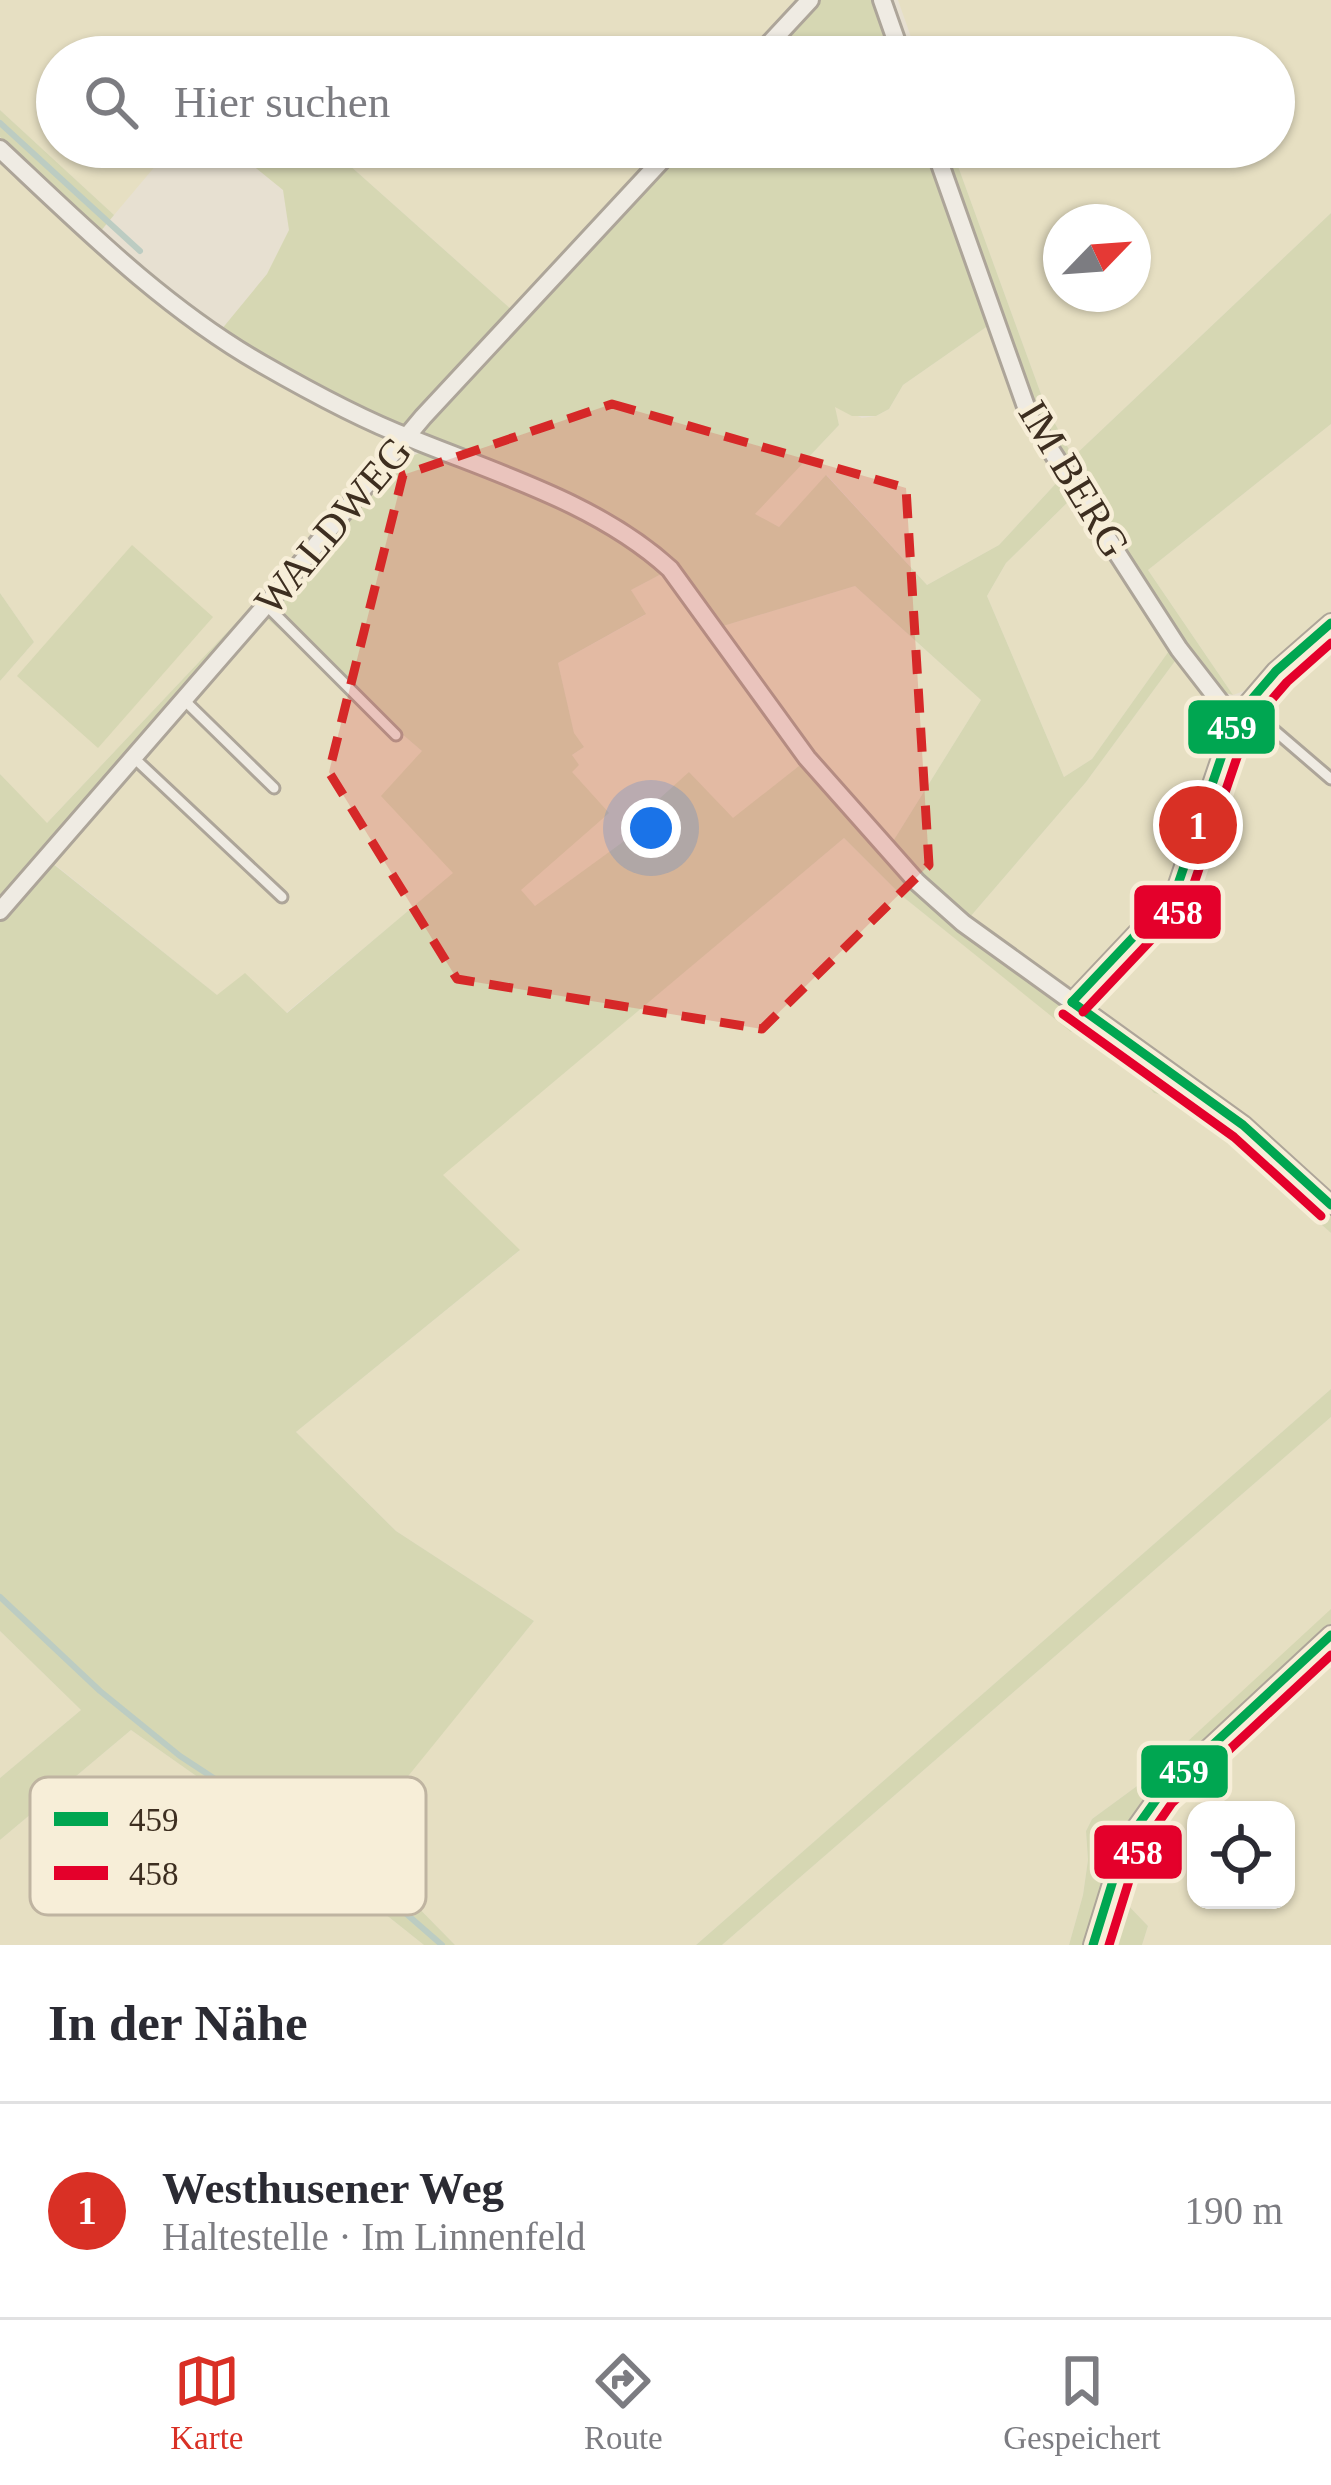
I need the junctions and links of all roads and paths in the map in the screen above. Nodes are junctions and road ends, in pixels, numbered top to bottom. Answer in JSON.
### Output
{"nodes":[{"id":1,"x":810,"y":0,"type":"edge"},
{"id":2,"x":882,"y":0,"type":"edge"},
{"id":3,"x":777,"y":36,"type":"edge"},
{"id":4,"x":895,"y":36,"type":"edge"},
{"id":5,"x":0,"y":149,"type":"edge"},
{"id":6,"x":654,"y":168,"type":"edge"},
{"id":7,"x":941,"y":168,"type":"edge"},
{"id":8,"x":409,"y":438,"type":"junction"},
{"id":9,"x":266,"y":605,"type":"junction"},
{"id":10,"x":1331,"y":623,"type":"edge"},
{"id":11,"x":183,"y":699,"type":"junction"},
{"id":12,"x":1240,"y":713,"type":"junction"},
{"id":13,"x":396,"y":735,"type":"dead end"},
{"id":14,"x":133,"y":757,"type":"junction"},
{"id":15,"x":1331,"y":779,"type":"edge"},
{"id":16,"x":274,"y":788,"type":"dead end"},
{"id":17,"x":282,"y":897,"type":"dead end"},
{"id":18,"x":0,"y":911,"type":"edge"},
{"id":19,"x":1072,"y":1002,"type":"junction"},
{"id":20,"x":1331,"y":1205,"type":"edge"},
{"id":21,"x":1331,"y":1635,"type":"edge"},
{"id":22,"x":1093,"y":1945,"type":"edge"}],
"edges":[{"from":1,"to":3,"type":"street"},
{"from":2,"to":4,"type":"street"},
{"from":5,"to":8,"type":"street"},
{"from":6,"to":8,"type":"street","name":"WALDWEG"},
{"from":7,"to":12,"type":"street","name":"IM BERG"},
{"from":8,"to":9,"type":"street","name":"WALDWEG"},
{"from":8,"to":19,"type":"street"},
{"from":9,"to":11,"type":"street","name":"WALDWEG"},
{"from":9,"to":13,"type":"lane"},
{"from":10,"to":12,"type":"street"},
{"from":11,"to":14,"type":"street","name":"WALDWEG"},
{"from":11,"to":16,"type":"lane"},
{"from":12,"to":15,"type":"lane"},
{"from":12,"to":19,"type":"street"},
{"from":14,"to":17,"type":"lane"},
{"from":14,"to":18,"type":"street","name":"WALDWEG"},
{"from":19,"to":20,"type":"street"},
{"from":21,"to":22,"type":"street"}]}
